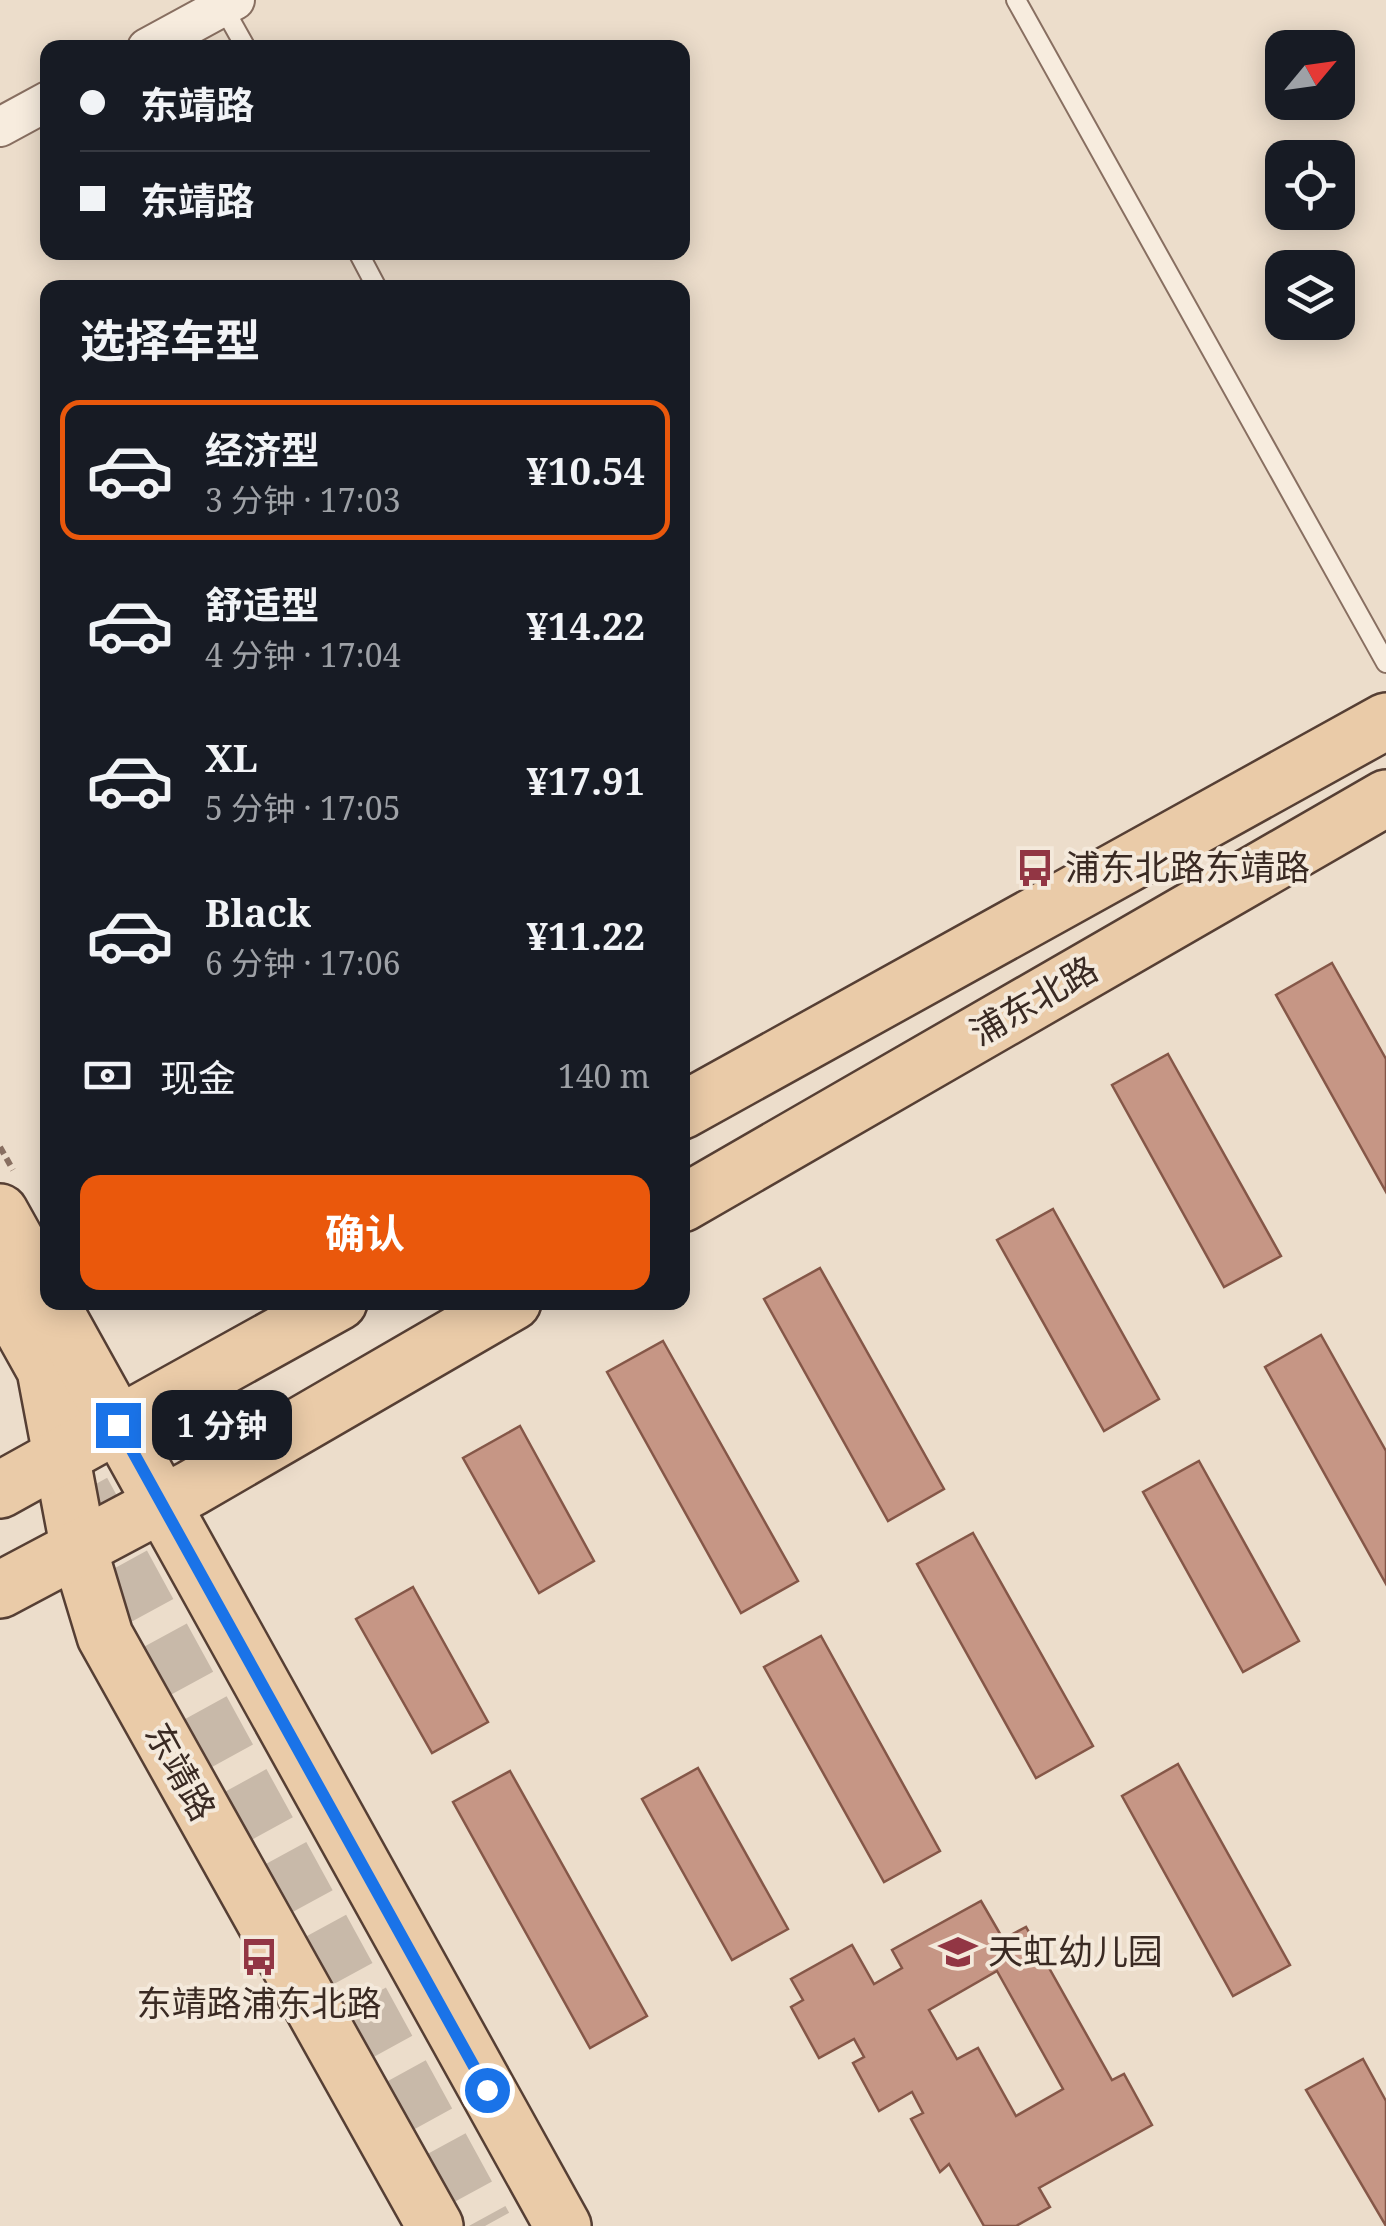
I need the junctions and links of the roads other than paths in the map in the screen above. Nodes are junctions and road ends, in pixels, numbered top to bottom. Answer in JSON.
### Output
{"nodes":[{"id":1,"x":1016,"y":0,"type":"edge"},
{"id":2,"x":229,"y":3,"type":"edge"},
{"id":3,"x":162,"y":40,"type":"edge"},
{"id":4,"x":243,"y":40,"type":"edge"},
{"id":5,"x":40,"y":106,"type":"edge"},
{"id":6,"x":0,"y":127,"type":"edge"},
{"id":7,"x":1386,"y":663,"type":"edge"},
{"id":8,"x":1386,"y":722,"type":"edge"},
{"id":9,"x":1386,"y":798,"type":"edge"},
{"id":10,"x":690,"y":1108,"type":"edge"},
{"id":11,"x":690,"y":1199,"type":"edge"},
{"id":12,"x":0,"y":1212,"type":"edge"},
{"id":13,"x":40,"y":1284,"type":"edge"},
{"id":14,"x":0,"y":1289,"type":"edge"},
{"id":15,"x":55,"y":1310,"type":"edge"},
{"id":16,"x":325,"y":1310,"type":"edge"},
{"id":17,"x":499,"y":1310,"type":"edge"},
{"id":18,"x":118,"y":1425,"type":"junction"},
{"id":19,"x":63,"y":1454,"type":"junction"},
{"id":20,"x":0,"y":1490,"type":"edge"},
{"id":21,"x":164,"y":1503,"type":"junction"},
{"id":22,"x":79,"y":1550,"type":"junction"},
{"id":23,"x":0,"y":1590,"type":"edge"},
{"id":24,"x":425,"y":2223,"type":"edge"},
{"id":25,"x":563,"y":2226,"type":"edge"}],
"edges":[{"from":1,"to":7,"type":"lane"},
{"from":2,"to":3,"type":"street"},
{"from":2,"to":4,"type":"lane"},
{"from":5,"to":6,"type":"street"},
{"from":8,"to":10,"type":"main road","name":"浦东北路"},
{"from":9,"to":11,"type":"main road","name":"浦东北路"},
{"from":12,"to":13,"type":"main road"},
{"from":14,"to":19,"type":"main road","name":"东靖路"},
{"from":15,"to":18,"type":"main road"},
{"from":16,"to":18,"type":"main road"},
{"from":17,"to":21,"type":"main road"},
{"from":18,"to":19,"type":"main road"},
{"from":18,"to":21,"type":"main road"},
{"from":19,"to":20,"type":"main road"},
{"from":19,"to":22,"type":"main road","name":"东靖路"},
{"from":21,"to":22,"type":"main road"},
{"from":21,"to":25,"type":"main road"},
{"from":22,"to":23,"type":"main road"},
{"from":22,"to":24,"type":"main road","name":"东靖路"}]}
